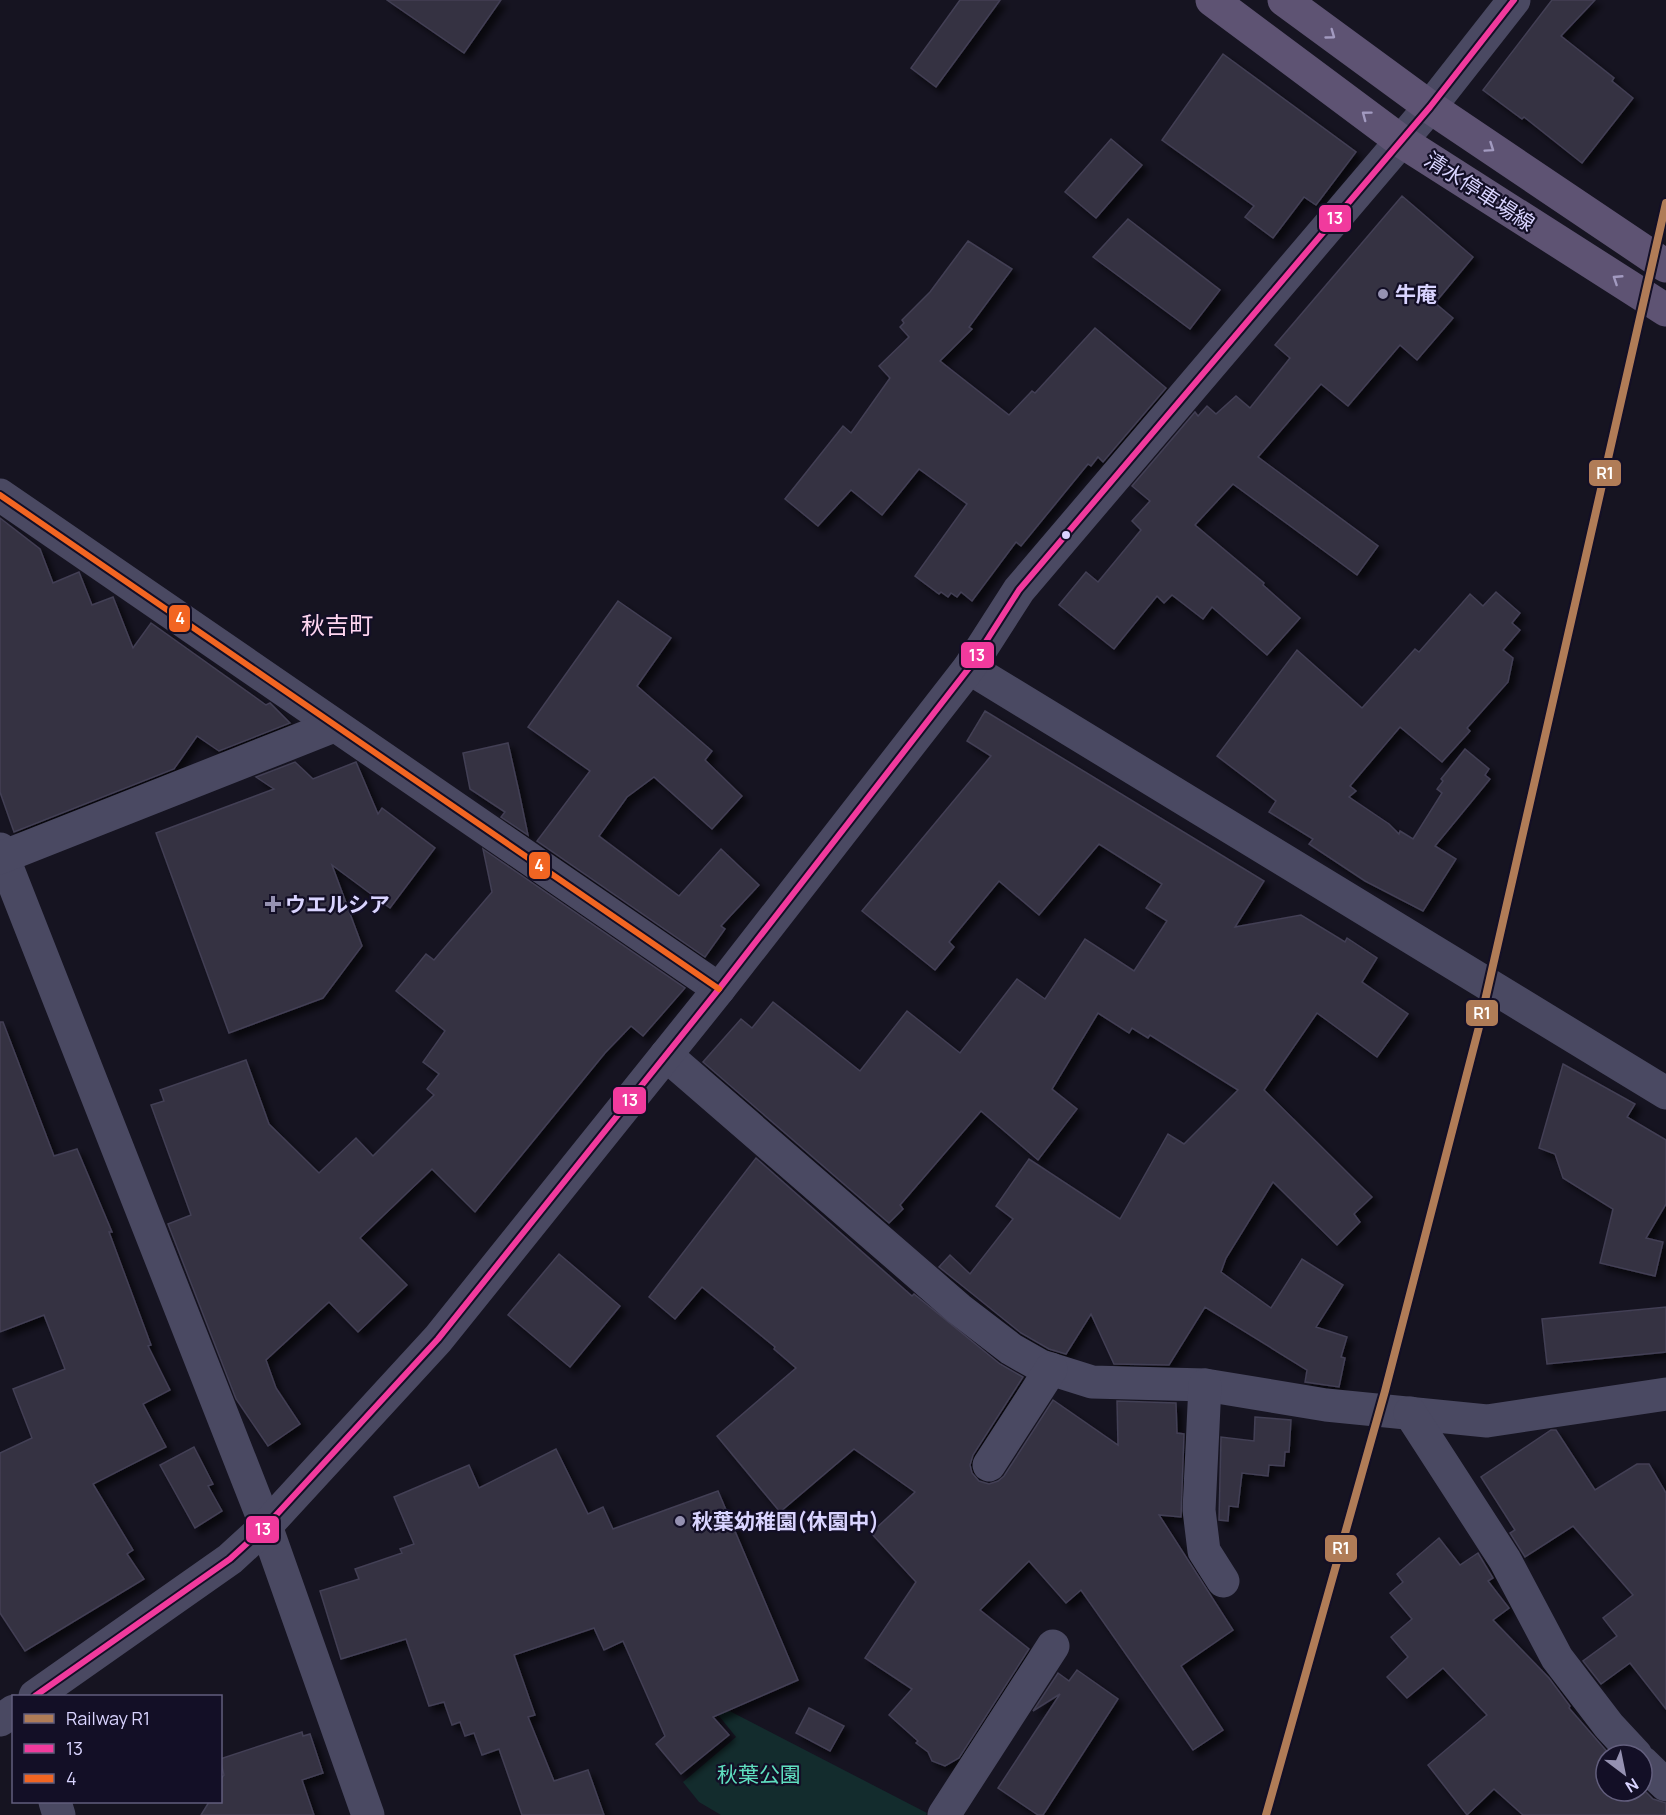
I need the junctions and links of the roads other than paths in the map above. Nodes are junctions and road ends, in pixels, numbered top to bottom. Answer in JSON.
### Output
{"nodes":[{"id":1,"x":1212,"y":0,"type":"edge"},
{"id":2,"x":1284,"y":0,"type":"edge"},
{"id":3,"x":1514,"y":0,"type":"edge"},
{"id":4,"x":1430,"y":107,"type":"junction"},
{"id":5,"x":1401,"y":141,"type":"junction"},
{"id":6,"x":1666,"y":266,"type":"edge"},
{"id":7,"x":1666,"y":310,"type":"edge"},
{"id":8,"x":0,"y":495,"type":"edge"},
{"id":9,"x":969,"y":668,"type":"junction"},
{"id":10,"x":334,"y":726,"type":"junction"},
{"id":11,"x":1,"y":855,"type":"edge"},
{"id":12,"x":719,"y":989,"type":"junction"},
{"id":13,"x":666,"y":1055,"type":"junction"},
{"id":14,"x":1666,"y":1093,"type":"edge"},
{"id":15,"x":1051,"y":1369,"type":"junction"},
{"id":16,"x":1205,"y":1385,"type":"junction"},
{"id":17,"x":1666,"y":1394,"type":"edge"},
{"id":18,"x":1410,"y":1413,"type":"junction"},
{"id":19,"x":989,"y":1465,"type":"dead end"},
{"id":20,"x":266,"y":1526,"type":"junction"},
{"id":21,"x":1223,"y":1581,"type":"dead end"},
{"id":22,"x":1053,"y":1646,"type":"dead end"},
{"id":23,"x":36,"y":1695,"type":"edge"},
{"id":24,"x":1625,"y":1743,"type":"edge"},
{"id":25,"x":1654,"y":1774,"type":"edge"},
{"id":26,"x":1666,"y":1785,"type":"edge"},
{"id":27,"x":368,"y":1815,"type":"edge"},
{"id":28,"x":944,"y":1815,"type":"edge"}],
"edges":[{"from":5,"to":1,"type":"main road","name":"清水停車場線","one_way":true},
{"from":2,"to":4,"type":"main road","name":"清水停車場線","one_way":true},
{"from":3,"to":4,"type":"street"},
{"from":4,"to":5,"type":"street"},
{"from":4,"to":6,"type":"main road","name":"清水停車場線","one_way":true},
{"from":7,"to":5,"type":"main road","name":"清水停車場線","one_way":true},
{"from":5,"to":9,"type":"street"},
{"from":8,"to":10,"type":"street"},
{"from":9,"to":12,"type":"street"},
{"from":9,"to":14,"type":"street"},
{"from":10,"to":11,"type":"street"},
{"from":10,"to":12,"type":"street"},
{"from":11,"to":20,"type":"street"},
{"from":12,"to":13,"type":"street"},
{"from":13,"to":15,"type":"street"},
{"from":13,"to":20,"type":"street"},
{"from":15,"to":16,"type":"street"},
{"from":15,"to":19,"type":"street"},
{"from":16,"to":18,"type":"street"},
{"from":16,"to":21,"type":"street"},
{"from":17,"to":18,"type":"street"},
{"from":18,"to":24,"type":"street"},
{"from":20,"to":23,"type":"street"},
{"from":20,"to":27,"type":"street"},
{"from":22,"to":28,"type":"street"},
{"from":25,"to":26,"type":"street"}]}
